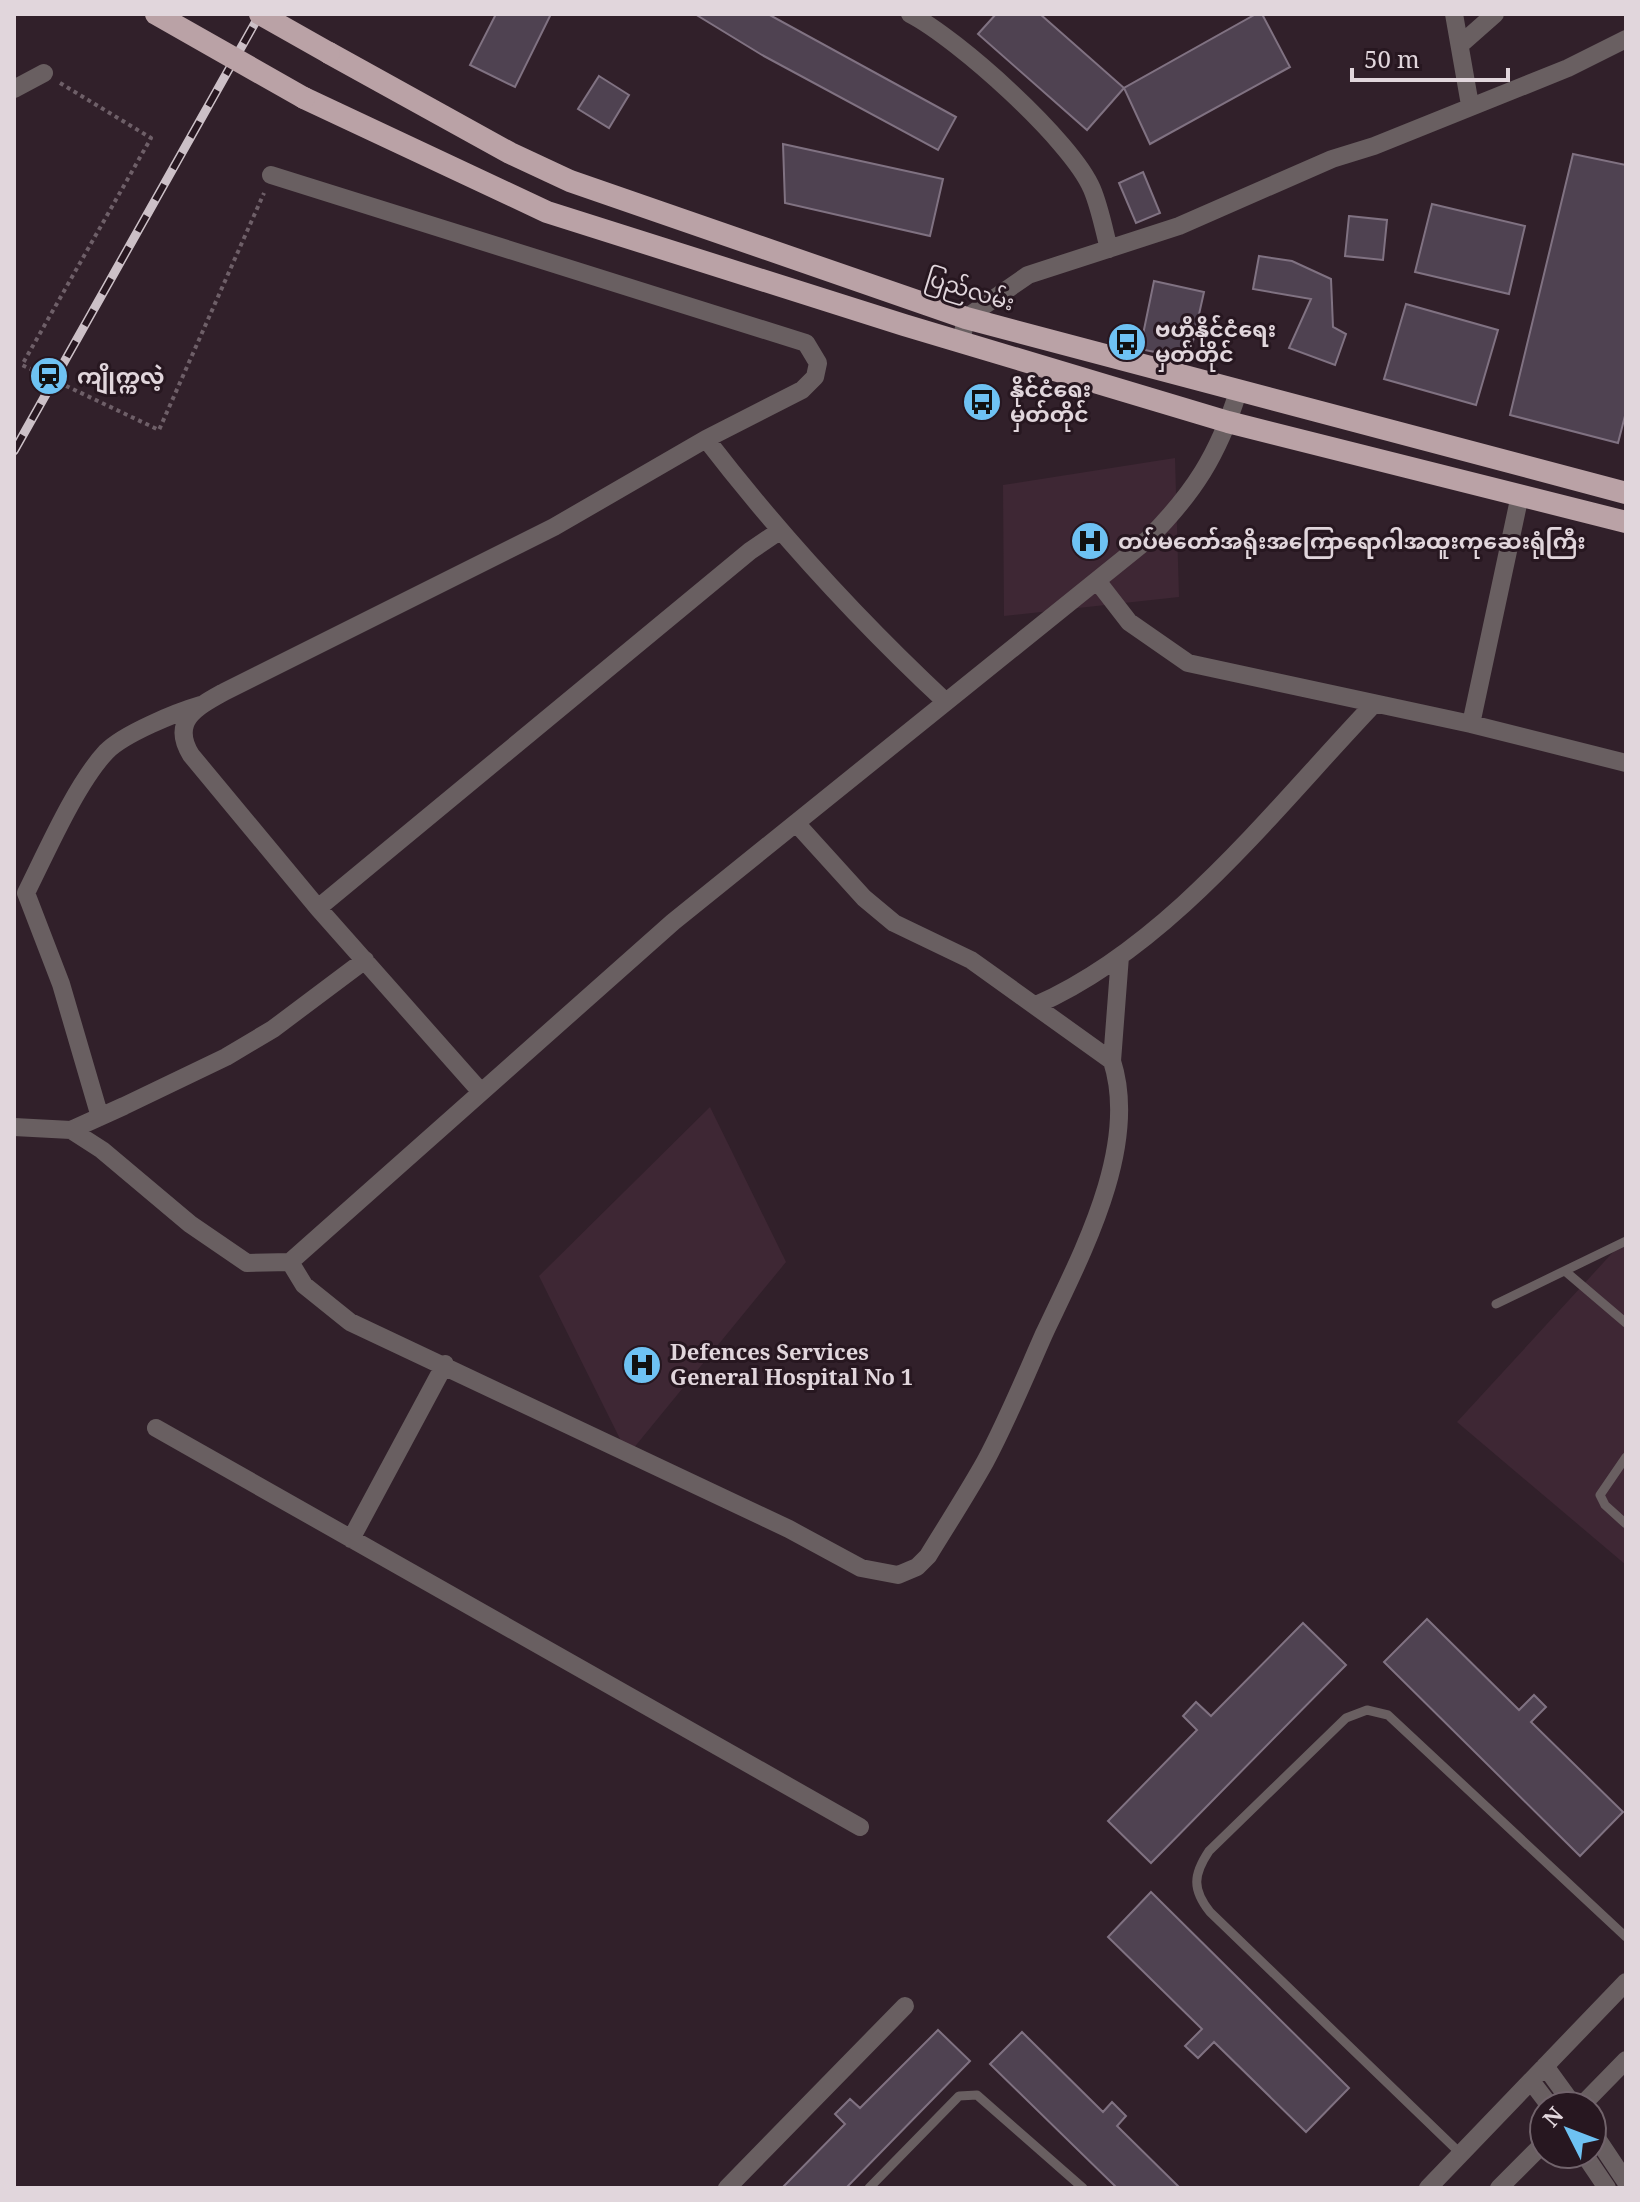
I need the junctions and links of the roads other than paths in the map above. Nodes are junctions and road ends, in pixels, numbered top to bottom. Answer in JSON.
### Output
{"nodes":[{"id":1,"x":156,"y":14,"type":"edge"},
{"id":2,"x":260,"y":14,"type":"edge"},
{"id":3,"x":1454,"y":14,"type":"edge"},
{"id":4,"x":1495,"y":14,"type":"edge"},
{"id":5,"x":923,"y":16,"type":"edge"},
{"id":6,"x":1626,"y":39,"type":"edge"},
{"id":7,"x":1461,"y":44,"type":"junction"},
{"id":8,"x":44,"y":73,"type":"road end"},
{"id":9,"x":14,"y":89,"type":"edge"},
{"id":10,"x":1470,"y":105,"type":"junction"},
{"id":11,"x":271,"y":175,"type":"road end"},
{"id":12,"x":1109,"y":249,"type":"junction"},
{"id":13,"x":966,"y":318,"type":"junction"},
{"id":14,"x":961,"y":342,"type":"junction"},
{"id":15,"x":1238,"y":392,"type":"junction"},
{"id":16,"x":1228,"y":422,"type":"junction"},
{"id":17,"x":706,"y":439,"type":"junction"},
{"id":18,"x":1626,"y":493,"type":"edge"},
{"id":19,"x":1520,"y":495,"type":"junction"},
{"id":20,"x":1626,"y":522,"type":"edge"},
{"id":21,"x":778,"y":532,"type":"junction"},
{"id":22,"x":1098,"y":582,"type":"junction"},
{"id":23,"x":946,"y":702,"type":"junction"},
{"id":24,"x":203,"y":704,"type":"junction"},
{"id":25,"x":1373,"y":705,"type":"junction"},
{"id":26,"x":1471,"y":724,"type":"junction"},
{"id":27,"x":1626,"y":763,"type":"edge"},
{"id":28,"x":796,"y":823,"type":"junction"},
{"id":29,"x":318,"y":908,"type":"junction"},
{"id":30,"x":1120,"y":956,"type":"junction"},
{"id":31,"x":365,"y":960,"type":"junction"},
{"id":32,"x":1036,"y":1005,"type":"junction"},
{"id":33,"x":1112,"y":1061,"type":"junction"},
{"id":34,"x":481,"y":1092,"type":"junction"},
{"id":35,"x":100,"y":1117,"type":"junction"},
{"id":36,"x":14,"y":1127,"type":"edge"},
{"id":37,"x":71,"y":1130,"type":"junction"},
{"id":38,"x":1626,"y":1241,"type":"edge"},
{"id":39,"x":290,"y":1262,"type":"junction"},
{"id":40,"x":1565,"y":1271,"type":"junction"},
{"id":41,"x":1496,"y":1304,"type":"dead end"},
{"id":42,"x":1626,"y":1323,"type":"edge"},
{"id":43,"x":445,"y":1364,"type":"junction"},
{"id":44,"x":156,"y":1428,"type":"dead end"},
{"id":45,"x":1626,"y":1457,"type":"edge"},
{"id":46,"x":1626,"y":1524,"type":"edge"},
{"id":47,"x":351,"y":1539,"type":"junction"},
{"id":48,"x":860,"y":1827,"type":"dead end"},
{"id":49,"x":1626,"y":1937,"type":"edge"},
{"id":50,"x":1626,"y":1982,"type":"edge"},
{"id":51,"x":905,"y":2006,"type":"dead end"},
{"id":52,"x":1626,"y":2060,"type":"edge"},
{"id":53,"x":1545,"y":2066,"type":"junction"},
{"id":54,"x":1531,"y":2081,"type":"junction"},
{"id":55,"x":1538,"y":2090,"type":"edge"},
{"id":56,"x":1562,"y":2090,"type":"edge"},
{"id":57,"x":1597,"y":2090,"type":"edge"},
{"id":58,"x":1461,"y":2154,"type":"junction"},
{"id":59,"x":1608,"y":2155,"type":"edge"},
{"id":60,"x":1528,"y":2159,"type":"edge"},
{"id":61,"x":1595,"y":2170,"type":"edge"},
{"id":62,"x":1626,"y":2182,"type":"edge"},
{"id":63,"x":727,"y":2188,"type":"edge"},
{"id":64,"x":869,"y":2188,"type":"edge"},
{"id":65,"x":1083,"y":2188,"type":"edge"},
{"id":66,"x":1428,"y":2188,"type":"edge"},
{"id":67,"x":1499,"y":2188,"type":"edge"},
{"id":68,"x":1607,"y":2188,"type":"edge"}],
"edges":[{"from":1,"to":14,"type":"highway","bridge":true},
{"from":2,"to":13,"type":"highway","name":"ပြည်လမ်း","bridge":true},
{"from":3,"to":7,"type":"street"},
{"from":4,"to":7,"type":"street"},
{"from":5,"to":12,"type":"street"},
{"from":6,"to":10,"type":"street"},
{"from":7,"to":10,"type":"street"},
{"from":8,"to":9,"type":"street"},
{"from":10,"to":12,"type":"street"},
{"from":11,"to":17,"type":"street"},
{"from":12,"to":13,"type":"street"},
{"from":13,"to":14,"type":"street"},
{"from":13,"to":15,"type":"highway","name":"ပြည်လမ်း"},
{"from":14,"to":16,"type":"highway"},
{"from":15,"to":16,"type":"street"},
{"from":15,"to":18,"type":"highway","name":"ပြည်လမ်း"},
{"from":16,"to":19,"type":"highway"},
{"from":16,"to":22,"type":"street"},
{"from":17,"to":21,"type":"street"},
{"from":17,"to":24,"type":"street"},
{"from":19,"to":20,"type":"highway"},
{"from":19,"to":26,"type":"street"},
{"from":21,"to":23,"type":"street"},
{"from":21,"to":29,"type":"street"},
{"from":22,"to":23,"type":"street"},
{"from":22,"to":25,"type":"street"},
{"from":23,"to":28,"type":"street"},
{"from":24,"to":29,"type":"street"},
{"from":24,"to":35,"type":"street"},
{"from":25,"to":26,"type":"street"},
{"from":25,"to":30,"type":"street"},
{"from":26,"to":27,"type":"street"},
{"from":28,"to":32,"type":"street"},
{"from":28,"to":34,"type":"street"},
{"from":29,"to":31,"type":"street"},
{"from":30,"to":32,"type":"street"},
{"from":30,"to":33,"type":"street"},
{"from":31,"to":34,"type":"street"},
{"from":31,"to":35,"type":"street"},
{"from":32,"to":33,"type":"street"},
{"from":33,"to":43,"type":"street"},
{"from":34,"to":39,"type":"street"},
{"from":35,"to":37,"type":"street"},
{"from":36,"to":37,"type":"street"},
{"from":37,"to":39,"type":"street"},
{"from":38,"to":40,"type":"lane"},
{"from":39,"to":43,"type":"street"},
{"from":40,"to":41,"type":"lane"},
{"from":40,"to":42,"type":"lane"},
{"from":43,"to":47,"type":"street"},
{"from":44,"to":47,"type":"street"},
{"from":45,"to":46,"type":"lane"},
{"from":47,"to":48,"type":"street"},
{"from":49,"to":58,"type":"lane"},
{"from":50,"to":53,"type":"street"},
{"from":51,"to":63,"type":"street"},
{"from":52,"to":57,"type":"street"},
{"from":53,"to":54,"type":"street"},
{"from":53,"to":56,"type":"street"},
{"from":54,"to":55,"type":"street"},
{"from":54,"to":58,"type":"street"},
{"from":58,"to":66,"type":"street"},
{"from":59,"to":62,"type":"street"},
{"from":60,"to":67,"type":"street"},
{"from":61,"to":68,"type":"street"},
{"from":64,"to":65,"type":"lane"}]}
